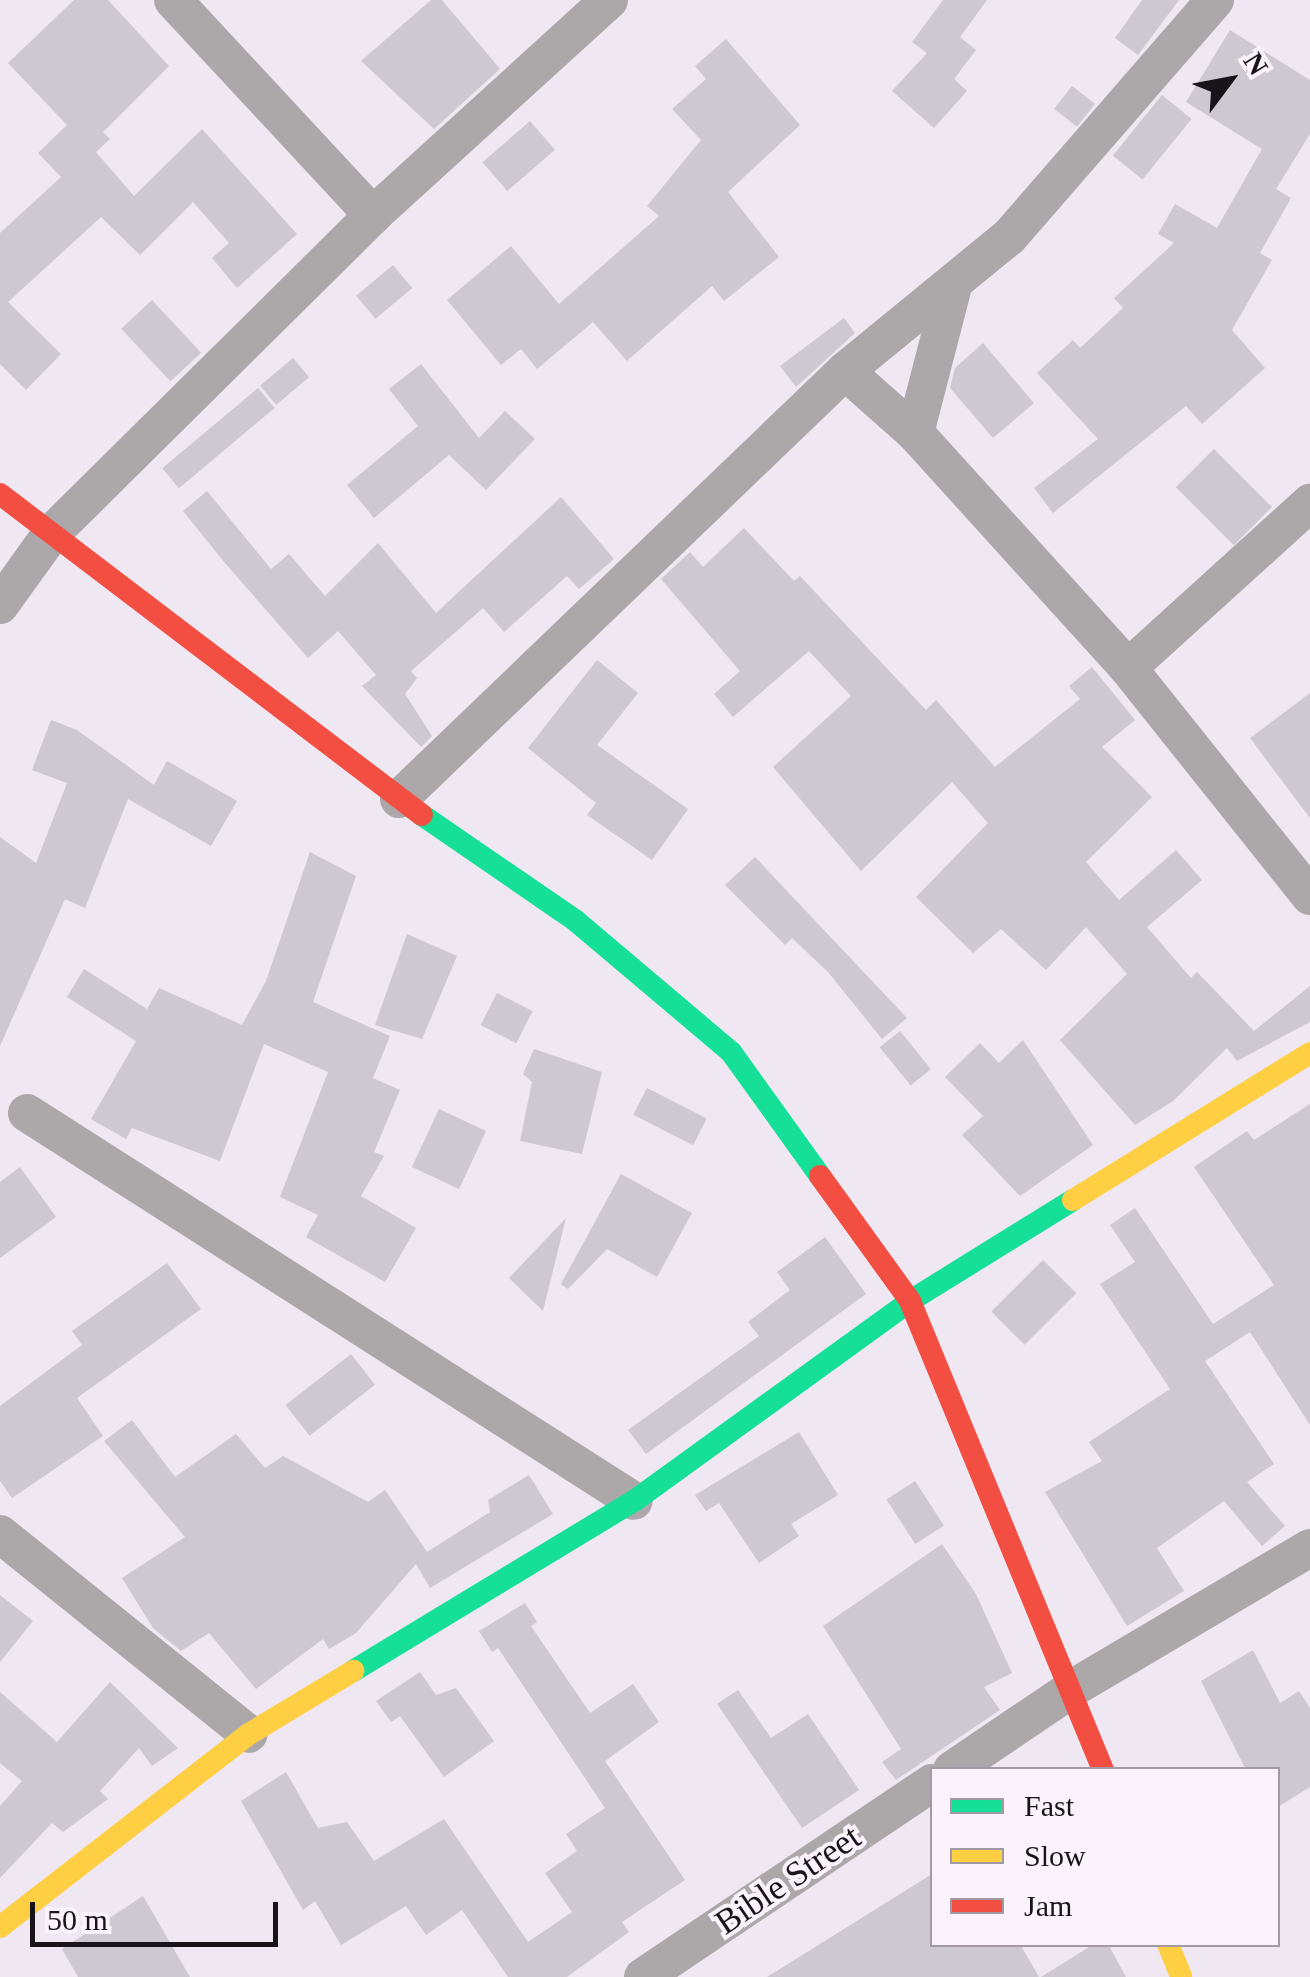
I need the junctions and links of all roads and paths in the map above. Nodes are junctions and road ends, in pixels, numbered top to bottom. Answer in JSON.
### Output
{"nodes":[{"id":1,"x":173,"y":0,"type":"edge"},
{"id":2,"x":610,"y":0,"type":"edge"},
{"id":3,"x":1215,"y":0,"type":"edge"},
{"id":4,"x":373,"y":215,"type":"junction"},
{"id":5,"x":952,"y":290,"type":"junction"},
{"id":6,"x":846,"y":371,"type":"junction"},
{"id":7,"x":916,"y":433,"type":"junction"},
{"id":8,"x":0,"y":494,"type":"edge"},
{"id":9,"x":1310,"y":503,"type":"edge"},
{"id":10,"x":51,"y":534,"type":"junction"},
{"id":11,"x":0,"y":604,"type":"edge"},
{"id":12,"x":1128,"y":668,"type":"junction"},
{"id":13,"x":399,"y":799,"type":"junction"},
{"id":14,"x":1310,"y":896,"type":"edge"},
{"id":15,"x":1310,"y":1053,"type":"edge"},
{"id":16,"x":27,"y":1113,"type":"dead end"},
{"id":17,"x":910,"y":1301,"type":"junction"},
{"id":18,"x":634,"y":1501,"type":"junction"},
{"id":19,"x":0,"y":1534,"type":"edge"},
{"id":20,"x":1310,"y":1548,"type":"edge"},
{"id":21,"x":1073,"y":1688,"type":"junction"},
{"id":22,"x":249,"y":1734,"type":"junction"},
{"id":23,"x":956,"y":1767,"type":"edge"},
{"id":24,"x":1103,"y":1767,"type":"edge"},
{"id":25,"x":930,"y":1783,"type":"edge"},
{"id":26,"x":0,"y":1927,"type":"edge"},
{"id":27,"x":1169,"y":1947,"type":"edge"},
{"id":28,"x":643,"y":1977,"type":"edge"},
{"id":29,"x":1180,"y":1977,"type":"edge"}],
"edges":[{"from":1,"to":4,"type":"street"},
{"from":2,"to":4,"type":"street"},
{"from":3,"to":5,"type":"street"},
{"from":4,"to":10,"type":"street"},
{"from":5,"to":6,"type":"street"},
{"from":5,"to":7,"type":"street"},
{"from":6,"to":7,"type":"street"},
{"from":6,"to":13,"type":"street"},
{"from":7,"to":12,"type":"street"},
{"from":8,"to":10,"type":"street"},
{"from":9,"to":12,"type":"street"},
{"from":10,"to":11,"type":"street"},
{"from":10,"to":13,"type":"street"},
{"from":12,"to":14,"type":"street"},
{"from":13,"to":17,"type":"street"},
{"from":15,"to":17,"type":"street"},
{"from":16,"to":18,"type":"street"},
{"from":17,"to":18,"type":"street"},
{"from":17,"to":21,"type":"street"},
{"from":18,"to":22,"type":"street"},
{"from":19,"to":22,"type":"street"},
{"from":20,"to":21,"type":"street"},
{"from":21,"to":23,"type":"street"},
{"from":21,"to":24,"type":"street"},
{"from":22,"to":26,"type":"street"},
{"from":25,"to":28,"type":"street","name":"Bible Street"},
{"from":27,"to":29,"type":"street"}]}
